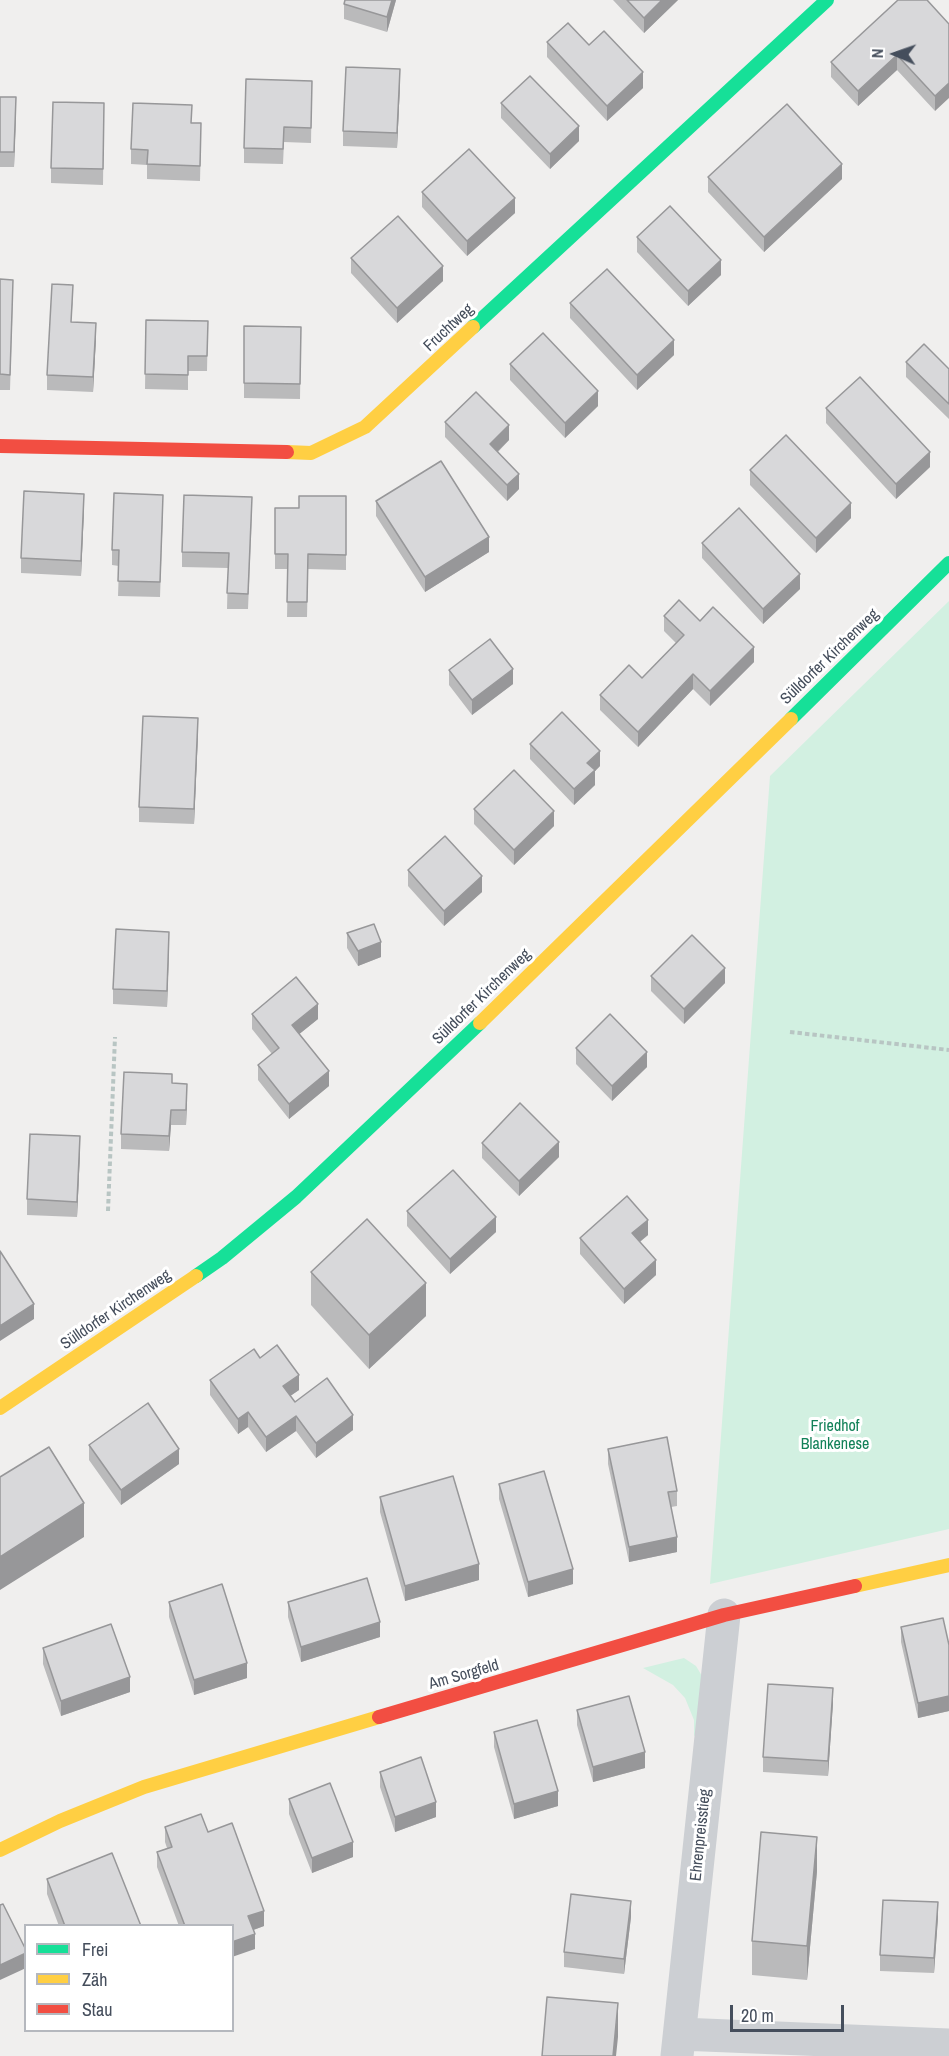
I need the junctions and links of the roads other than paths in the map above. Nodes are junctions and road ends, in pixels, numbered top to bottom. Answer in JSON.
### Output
{"nodes":[{"id":1,"x":827,"y":0,"type":"edge"},
{"id":2,"x":0,"y":446,"type":"edge"},
{"id":3,"x":949,"y":563,"type":"edge"},
{"id":4,"x":0,"y":1408,"type":"edge"},
{"id":5,"x":949,"y":1565,"type":"edge"},
{"id":6,"x":724,"y":1615,"type":"junction"},
{"id":7,"x":0,"y":1850,"type":"edge"},
{"id":8,"x":679,"y":2045,"type":"edge"},
{"id":9,"x":949,"y":2045,"type":"edge"}],
"edges":[{"from":1,"to":2,"type":"street","name":"Fruchtweg"},
{"from":3,"to":4,"type":"street","name":"Sülldorfer Kirchenweg"},
{"from":5,"to":6,"type":"street","name":"Am Sorgfeld"},
{"from":6,"to":7,"type":"street","name":"Am Sorgfeld"},
{"from":6,"to":8,"type":"street","name":"Ehrenpreisstieg"},
{"from":8,"to":9,"type":"street"}]}
